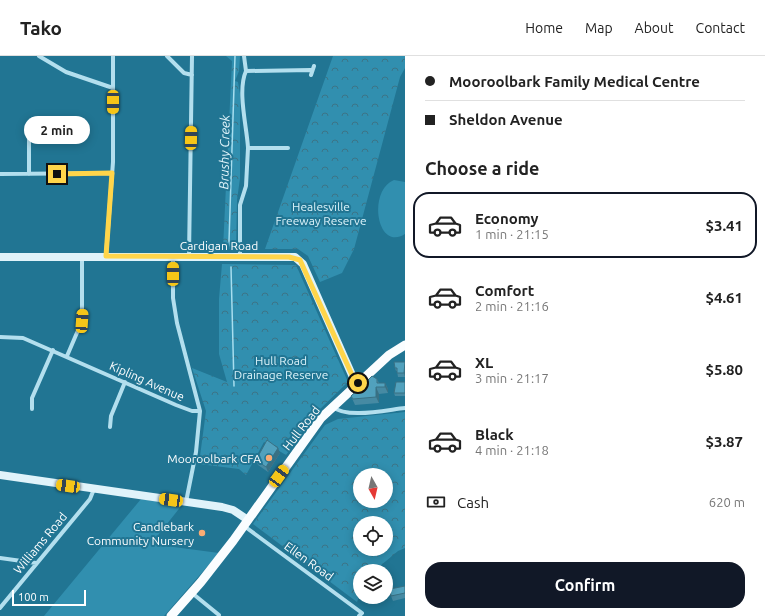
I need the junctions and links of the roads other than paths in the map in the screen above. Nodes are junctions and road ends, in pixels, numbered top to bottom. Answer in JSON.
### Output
{"nodes":[{"id":1,"x":40,"y":56,"type":"edge"},
{"id":2,"x":113,"y":56,"type":"edge"},
{"id":3,"x":167,"y":56,"type":"edge"},
{"id":4,"x":192,"y":56,"type":"edge"},
{"id":5,"x":244,"y":56,"type":"edge"},
{"id":6,"x":246,"y":71,"type":"junction"},
{"id":7,"x":192,"y":75,"type":"junction"},
{"id":8,"x":311,"y":75,"type":"dead end"},
{"id":9,"x":113,"y":88,"type":"junction"},
{"id":10,"x":33,"y":119,"type":"dead end"},
{"id":11,"x":248,"y":148,"type":"junction"},
{"id":12,"x":288,"y":148,"type":"dead end"},
{"id":13,"x":112,"y":173,"type":"junction"},
{"id":14,"x":0,"y":174,"type":"edge"},
{"id":15,"x":29,"y":174,"type":"junction"},
{"id":16,"x":0,"y":256,"type":"edge"},
{"id":17,"x":82,"y":256,"type":"junction"},
{"id":18,"x":106,"y":256,"type":"junction"},
{"id":19,"x":173,"y":256,"type":"junction"},
{"id":20,"x":189,"y":256,"type":"junction"},
{"id":21,"x":240,"y":257,"type":"junction"},
{"id":22,"x":0,"y":337,"type":"edge"},
{"id":23,"x":405,"y":345,"type":"edge"},
{"id":24,"x":53,"y":350,"type":"junction"},
{"id":25,"x":67,"y":356,"type":"junction"},
{"id":26,"x":125,"y":382,"type":"junction"},
{"id":27,"x":358,"y":383,"type":"junction"},
{"id":28,"x":332,"y":408,"type":"junction"},
{"id":29,"x":405,"y":408,"type":"edge"},
{"id":30,"x":32,"y":409,"type":"dead end"},
{"id":31,"x":200,"y":411,"type":"junction"},
{"id":32,"x":110,"y":427,"type":"dead end"},
{"id":33,"x":0,"y":475,"type":"edge"},
{"id":34,"x":94,"y":489,"type":"junction"},
{"id":35,"x":186,"y":502,"type":"junction"},
{"id":36,"x":246,"y":523,"type":"junction"},
{"id":37,"x":0,"y":558,"type":"edge"},
{"id":38,"x":36,"y":563,"type":"junction"},
{"id":39,"x":192,"y":593,"type":"junction"},
{"id":40,"x":0,"y":608,"type":"edge"},
{"id":41,"x":360,"y":614,"type":"edge"},
{"id":42,"x":219,"y":615,"type":"dead end"},
{"id":43,"x":171,"y":616,"type":"edge"}],
"edges":[{"from":1,"to":9,"type":"street"},
{"from":2,"to":9,"type":"street"},
{"from":3,"to":7,"type":"street"},
{"from":4,"to":7,"type":"street"},
{"from":5,"to":6,"type":"street"},
{"from":6,"to":8,"type":"street"},
{"from":6,"to":11,"type":"street"},
{"from":7,"to":20,"type":"street"},
{"from":9,"to":13,"type":"street"},
{"from":10,"to":15,"type":"street"},
{"from":11,"to":12,"type":"street"},
{"from":11,"to":21,"type":"street"},
{"from":13,"to":15,"type":"street"},
{"from":13,"to":18,"type":"street"},
{"from":14,"to":15,"type":"street"},
{"from":16,"to":17,"type":"street","name":"Cardigan Road"},
{"from":17,"to":18,"type":"street","name":"Cardigan Road"},
{"from":17,"to":25,"type":"street"},
{"from":18,"to":19,"type":"street","name":"Cardigan Road"},
{"from":19,"to":20,"type":"street","name":"Cardigan Road"},
{"from":19,"to":31,"type":"street"},
{"from":20,"to":21,"type":"street","name":"Cardigan Road"},
{"from":21,"to":27,"type":"street","name":"Cardigan Road"},
{"from":22,"to":24,"type":"street","name":"Kipling Avenue"},
{"from":23,"to":27,"type":"main road","name":"Hull Road"},
{"from":24,"to":25,"type":"street","name":"Kipling Avenue"},
{"from":24,"to":30,"type":"street"},
{"from":25,"to":26,"type":"street","name":"Kipling Avenue"},
{"from":26,"to":31,"type":"street","name":"Kipling Avenue"},
{"from":26,"to":32,"type":"street"},
{"from":27,"to":28,"type":"main road","name":"Hull Road"},
{"from":28,"to":29,"type":"street"},
{"from":28,"to":36,"type":"main road","name":"Hull Road"},
{"from":31,"to":35,"type":"street"},
{"from":33,"to":34,"type":"street"},
{"from":34,"to":35,"type":"street"},
{"from":34,"to":38,"type":"street","name":"Williams Road"},
{"from":35,"to":36,"type":"street"},
{"from":36,"to":39,"type":"main road","name":"Hull Road"},
{"from":36,"to":41,"type":"street","name":"Ellen Road"},
{"from":37,"to":38,"type":"street"},
{"from":38,"to":40,"type":"street","name":"Williams Road"},
{"from":39,"to":42,"type":"street"},
{"from":39,"to":43,"type":"main road","name":"Hull Road"}]}
